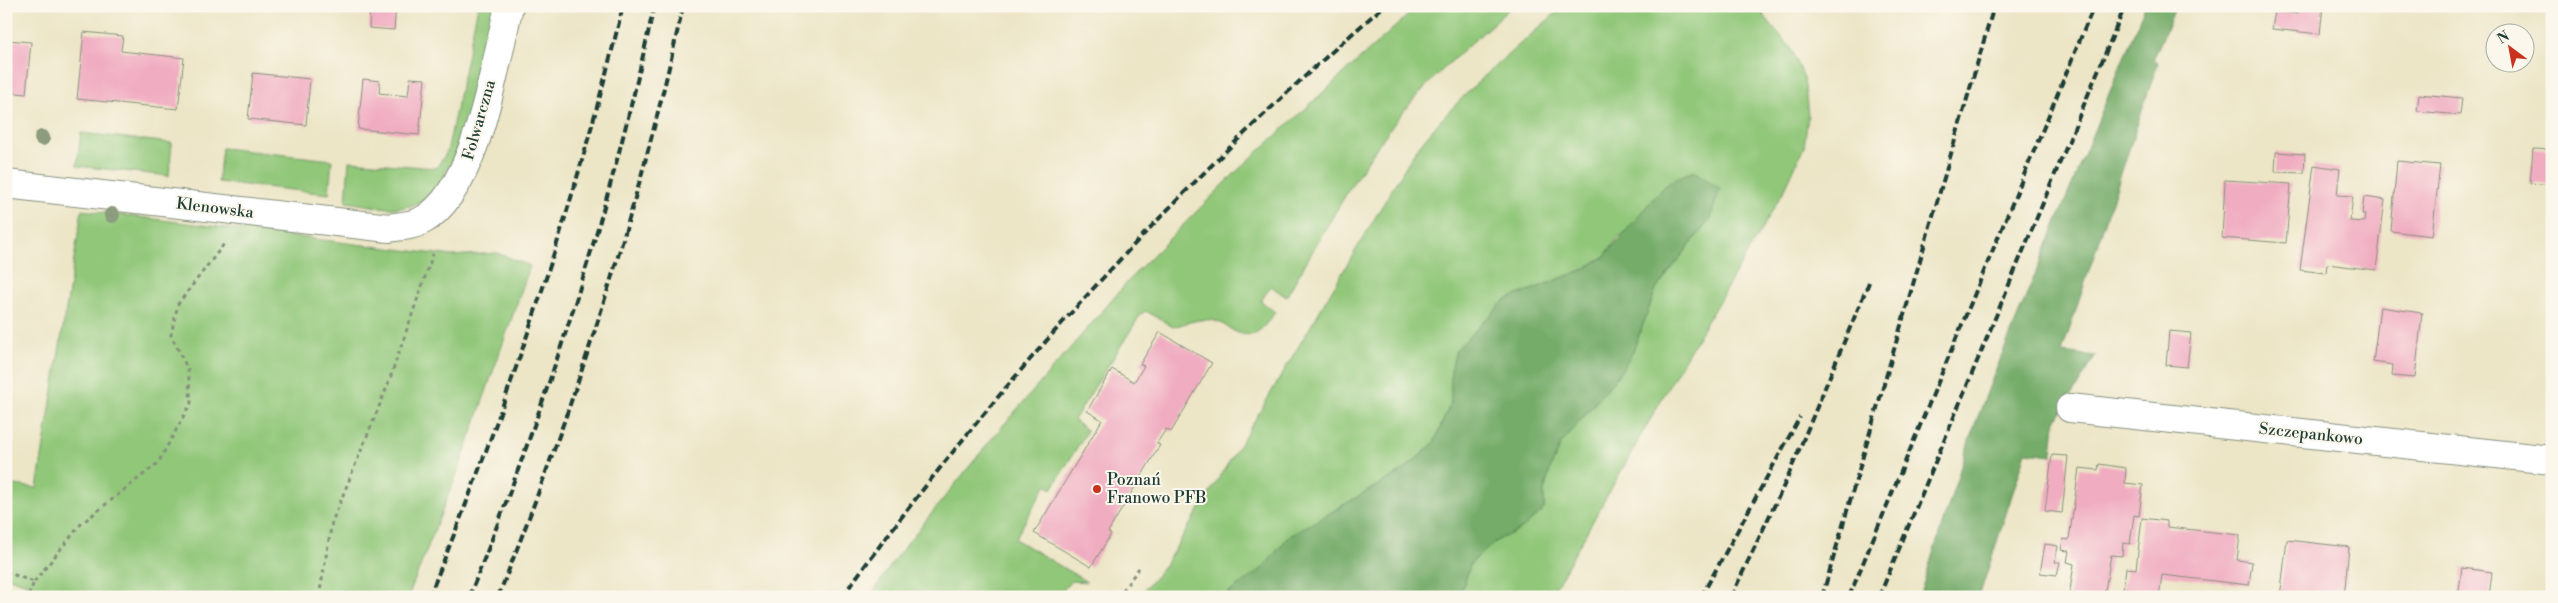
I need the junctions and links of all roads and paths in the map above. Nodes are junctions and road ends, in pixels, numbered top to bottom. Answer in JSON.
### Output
{"nodes":[{"id":1,"x":509,"y":6,"type":"edge"},
{"id":2,"x":6,"y":184,"type":"edge"},
{"id":3,"x":249,"y":212,"type":"junction"},
{"id":4,"x":423,"y":220,"type":"junction"},
{"id":5,"x":2070,"y":408,"type":"dead end"},
{"id":6,"x":2552,"y":460,"type":"edge"},
{"id":7,"x":1141,"y":565,"type":"dead end"},
{"id":8,"x":6,"y":572,"type":"edge"},
{"id":9,"x":34,"y":582,"type":"junction"},
{"id":10,"x":28,"y":597,"type":"edge"},
{"id":11,"x":319,"y":597,"type":"edge"},
{"id":12,"x":1118,"y":597,"type":"edge"}],
"edges":[{"from":1,"to":4,"type":"street","name":"Folwarczna"},
{"from":2,"to":3,"type":"street","name":"Klenowska"},
{"from":3,"to":4,"type":"street","name":"Klenowska"},
{"from":3,"to":9,"type":"path"},
{"from":4,"to":11,"type":"path"},
{"from":5,"to":6,"type":"street","name":"Szczepankowo"},
{"from":7,"to":12,"type":"path"},
{"from":8,"to":9,"type":"path"},
{"from":9,"to":10,"type":"path"}]}
